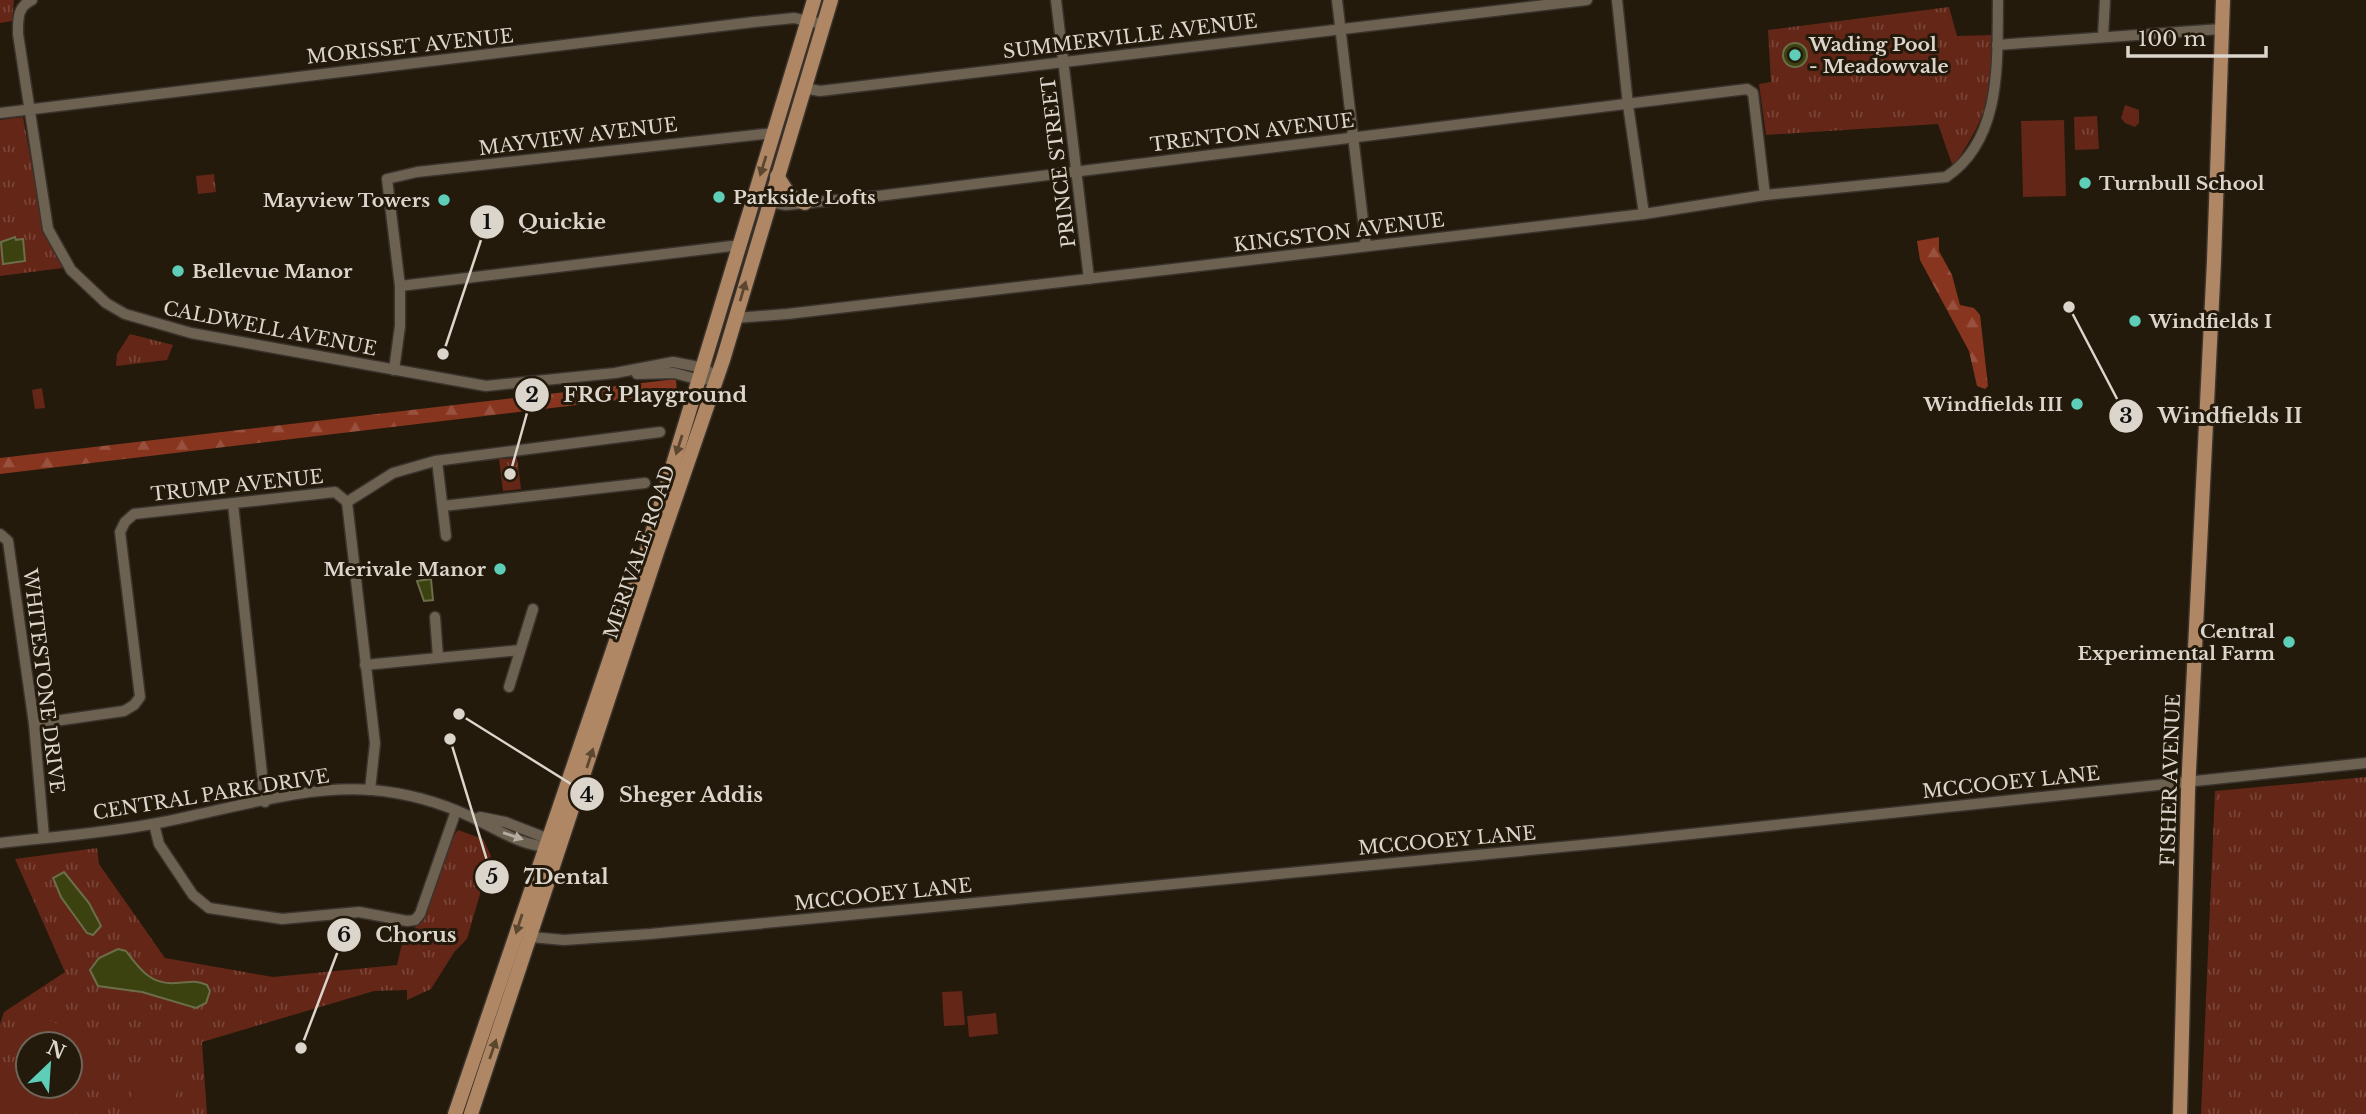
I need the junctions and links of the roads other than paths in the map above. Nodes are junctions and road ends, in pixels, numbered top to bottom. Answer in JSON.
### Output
{"nodes":[{"id":1,"x":32,"y":0,"type":"edge"},
{"id":2,"x":814,"y":0,"type":"edge"},
{"id":3,"x":831,"y":0,"type":"edge"},
{"id":4,"x":1056,"y":0,"type":"edge"},
{"id":5,"x":1337,"y":0,"type":"edge"},
{"id":6,"x":1587,"y":0,"type":"edge"},
{"id":7,"x":1617,"y":0,"type":"edge"},
{"id":8,"x":1997,"y":0,"type":"edge"},
{"id":9,"x":2105,"y":0,"type":"edge"},
{"id":10,"x":2223,"y":0,"type":"edge"},
{"id":11,"x":807,"y":20,"type":"junction"},
{"id":12,"x":823,"y":24,"type":"junction"},
{"id":13,"x":1339,"y":28,"type":"junction"},
{"id":14,"x":2221,"y":29,"type":"junction"},
{"id":15,"x":2103,"y":36,"type":"junction"},
{"id":16,"x":1997,"y":45,"type":"junction"},
{"id":17,"x":1064,"y":61,"type":"junction"},
{"id":18,"x":803,"y":88,"type":"junction"},
{"id":19,"x":1628,"y":105,"type":"junction"},
{"id":20,"x":30,"y":110,"type":"junction"},
{"id":21,"x":0,"y":113,"type":"edge"},
{"id":22,"x":773,"y":133,"type":"junction"},
{"id":23,"x":1353,"y":136,"type":"junction"},
{"id":24,"x":1078,"y":171,"type":"junction"},
{"id":25,"x":778,"y":176,"type":"junction"},
{"id":26,"x":1765,"y":195,"type":"junction"},
{"id":27,"x":753,"y":199,"type":"junction"},
{"id":28,"x":769,"y":203,"type":"junction"},
{"id":29,"x":805,"y":203,"type":"junction"},
{"id":30,"x":1644,"y":214,"type":"junction"},
{"id":31,"x":740,"y":245,"type":"junction"},
{"id":32,"x":1366,"y":246,"type":"junction"},
{"id":33,"x":1089,"y":279,"type":"junction"},
{"id":34,"x":400,"y":286,"type":"junction"},
{"id":35,"x":735,"y":318,"type":"junction"},
{"id":36,"x":394,"y":370,"type":"junction"},
{"id":37,"x":702,"y":374,"type":"junction"},
{"id":38,"x":717,"y":378,"type":"junction"},
{"id":39,"x":660,"y":432,"type":"dead end"},
{"id":40,"x":437,"y":461,"type":"junction"},
{"id":41,"x":645,"y":483,"type":"dead end"},
{"id":42,"x":347,"y":502,"type":"junction"},
{"id":43,"x":233,"y":504,"type":"junction"},
{"id":44,"x":443,"y":506,"type":"junction"},
{"id":45,"x":0,"y":534,"type":"edge"},
{"id":46,"x":446,"y":536,"type":"dead end"},
{"id":47,"x":533,"y":609,"type":"dead end"},
{"id":48,"x":435,"y":617,"type":"dead end"},
{"id":49,"x":520,"y":650,"type":"junction"},
{"id":50,"x":438,"y":657,"type":"junction"},
{"id":51,"x":365,"y":665,"type":"junction"},
{"id":52,"x":509,"y":687,"type":"dead end"},
{"id":53,"x":34,"y":724,"type":"junction"},
{"id":54,"x":2366,"y":763,"type":"edge"},
{"id":55,"x":2189,"y":782,"type":"junction"},
{"id":56,"x":370,"y":790,"type":"junction"},
{"id":57,"x":265,"y":802,"type":"junction"},
{"id":58,"x":456,"y":811,"type":"junction"},
{"id":59,"x":154,"y":824,"type":"junction"},
{"id":60,"x":44,"y":837,"type":"junction"},
{"id":61,"x":546,"y":841,"type":"junction"},
{"id":62,"x":0,"y":843,"type":"edge"},
{"id":63,"x":561,"y":846,"type":"junction"},
{"id":64,"x":531,"y":937,"type":"junction"},
{"id":65,"x":2178,"y":1109,"type":"edge"},
{"id":66,"x":455,"y":1114,"type":"edge"},
{"id":67,"x":471,"y":1114,"type":"edge"}],
"edges":[{"from":1,"to":20,"type":"street","name":"CALDWELL AVENUE"},
{"from":2,"to":11,"type":"main road","name":"MERIVALE ROAD"},
{"from":3,"to":12,"type":"main road","name":"MERIVALE ROAD"},
{"from":4,"to":17,"type":"street","name":"PRINCE STREET"},
{"from":5,"to":13,"type":"street"},
{"from":6,"to":13,"type":"street","name":"SUMMERVILLE AVENUE"},
{"from":7,"to":19,"type":"street"},
{"from":8,"to":16,"type":"street"},
{"from":9,"to":15,"type":"street"},
{"from":10,"to":14,"type":"main road","name":"FISHER AVENUE"},
{"from":11,"to":12,"type":"street","name":"MORISSET AVENUE"},
{"from":11,"to":18,"type":"main road"},
{"from":11,"to":20,"type":"street","name":"MORISSET AVENUE"},
{"from":11,"to":22,"type":"main road","name":"MERIVALE ROAD"},
{"from":12,"to":18,"type":"main road","name":"MERIVALE ROAD"},
{"from":13,"to":17,"type":"street","name":"SUMMERVILLE AVENUE"},
{"from":13,"to":23,"type":"street"},
{"from":14,"to":15,"type":"street"},
{"from":14,"to":55,"type":"main road","name":"FISHER AVENUE"},
{"from":15,"to":16,"type":"street"},
{"from":16,"to":26,"type":"street","name":"KINGSTON AVENUE"},
{"from":17,"to":18,"type":"street","name":"SUMMERVILLE AVENUE"},
{"from":17,"to":24,"type":"street","name":"PRINCE STREET"},
{"from":18,"to":25,"type":"main road","name":"MERIVALE ROAD"},
{"from":19,"to":23,"type":"street","name":"TRENTON AVENUE"},
{"from":19,"to":26,"type":"street","name":"TRENTON AVENUE"},
{"from":19,"to":30,"type":"street"},
{"from":20,"to":21,"type":"street","name":"MORISSET AVENUE"},
{"from":20,"to":36,"type":"street","name":"CALDWELL AVENUE"},
{"from":22,"to":27,"type":"main road","name":"MERIVALE ROAD","one_way":true},
{"from":22,"to":34,"type":"street","name":"MAYVIEW AVENUE"},
{"from":23,"to":24,"type":"street","name":"TRENTON AVENUE"},
{"from":23,"to":32,"type":"street"},
{"from":24,"to":29,"type":"street","name":"TRENTON AVENUE"},
{"from":24,"to":33,"type":"street","name":"PRINCE STREET"},
{"from":25,"to":28,"type":"main road","name":"MERIVALE ROAD"},
{"from":25,"to":29,"type":"main road"},
{"from":26,"to":30,"type":"street","name":"KINGSTON AVENUE"},
{"from":27,"to":28,"type":"street","name":"TRENTON AVENUE"},
{"from":27,"to":31,"type":"main road","name":"MERIVALE ROAD"},
{"from":28,"to":29,"type":"street","name":"TRENTON AVENUE"},
{"from":35,"to":28,"type":"main road","name":"MERIVALE ROAD","one_way":true},
{"from":30,"to":32,"type":"street","name":"KINGSTON AVENUE"},
{"from":31,"to":34,"type":"street"},
{"from":31,"to":37,"type":"main road","name":"MERIVALE ROAD"},
{"from":32,"to":33,"type":"street","name":"KINGSTON AVENUE"},
{"from":33,"to":35,"type":"street","name":"KINGSTON AVENUE"},
{"from":34,"to":36,"type":"street"},
{"from":35,"to":38,"type":"main road","name":"MERIVALE ROAD"},
{"from":36,"to":37,"type":"street","name":"CALDWELL AVENUE"},
{"from":37,"to":38,"type":"street","name":"CALDWELL AVENUE"},
{"from":37,"to":61,"type":"main road","name":"MERIVALE ROAD","one_way":true},
{"from":63,"to":38,"type":"main road","name":"MERIVALE ROAD","one_way":true},
{"from":39,"to":40,"type":"street"},
{"from":40,"to":42,"type":"street"},
{"from":40,"to":44,"type":"street"},
{"from":41,"to":44,"type":"street"},
{"from":42,"to":43,"type":"street","name":"TRUMP AVENUE"},
{"from":42,"to":51,"type":"street"},
{"from":43,"to":53,"type":"street","name":"TRUMP AVENUE"},
{"from":43,"to":57,"type":"street"},
{"from":44,"to":46,"type":"street"},
{"from":45,"to":53,"type":"street","name":"WHITESTONE DRIVE"},
{"from":47,"to":49,"type":"street"},
{"from":48,"to":50,"type":"street"},
{"from":49,"to":50,"type":"street"},
{"from":49,"to":52,"type":"street"},
{"from":50,"to":51,"type":"street"},
{"from":51,"to":56,"type":"street"},
{"from":53,"to":60,"type":"street","name":"WHITESTONE DRIVE"},
{"from":54,"to":55,"type":"street","name":"MCCOOEY LANE"},
{"from":55,"to":64,"type":"street","name":"MCCOOEY LANE"},
{"from":55,"to":65,"type":"main road","name":"FISHER AVENUE"},
{"from":56,"to":57,"type":"street","name":"CENTRAL PARK DRIVE"},
{"from":56,"to":58,"type":"street","name":"CENTRAL PARK DRIVE"},
{"from":57,"to":59,"type":"street","name":"CENTRAL PARK DRIVE"},
{"from":58,"to":59,"type":"street"},
{"from":58,"to":61,"type":"street","name":"CENTRAL PARK DRIVE"},
{"from":59,"to":60,"type":"street","name":"CENTRAL PARK DRIVE"},
{"from":60,"to":62,"type":"street","name":"CENTRAL PARK DRIVE"},
{"from":61,"to":63,"type":"street","name":"CENTRAL PARK DRIVE"},
{"from":61,"to":66,"type":"main road","name":"MERIVALE ROAD","one_way":true},
{"from":63,"to":64,"type":"main road","name":"MERIVALE ROAD"},
{"from":67,"to":64,"type":"main road","name":"MERIVALE ROAD","one_way":true}]}
